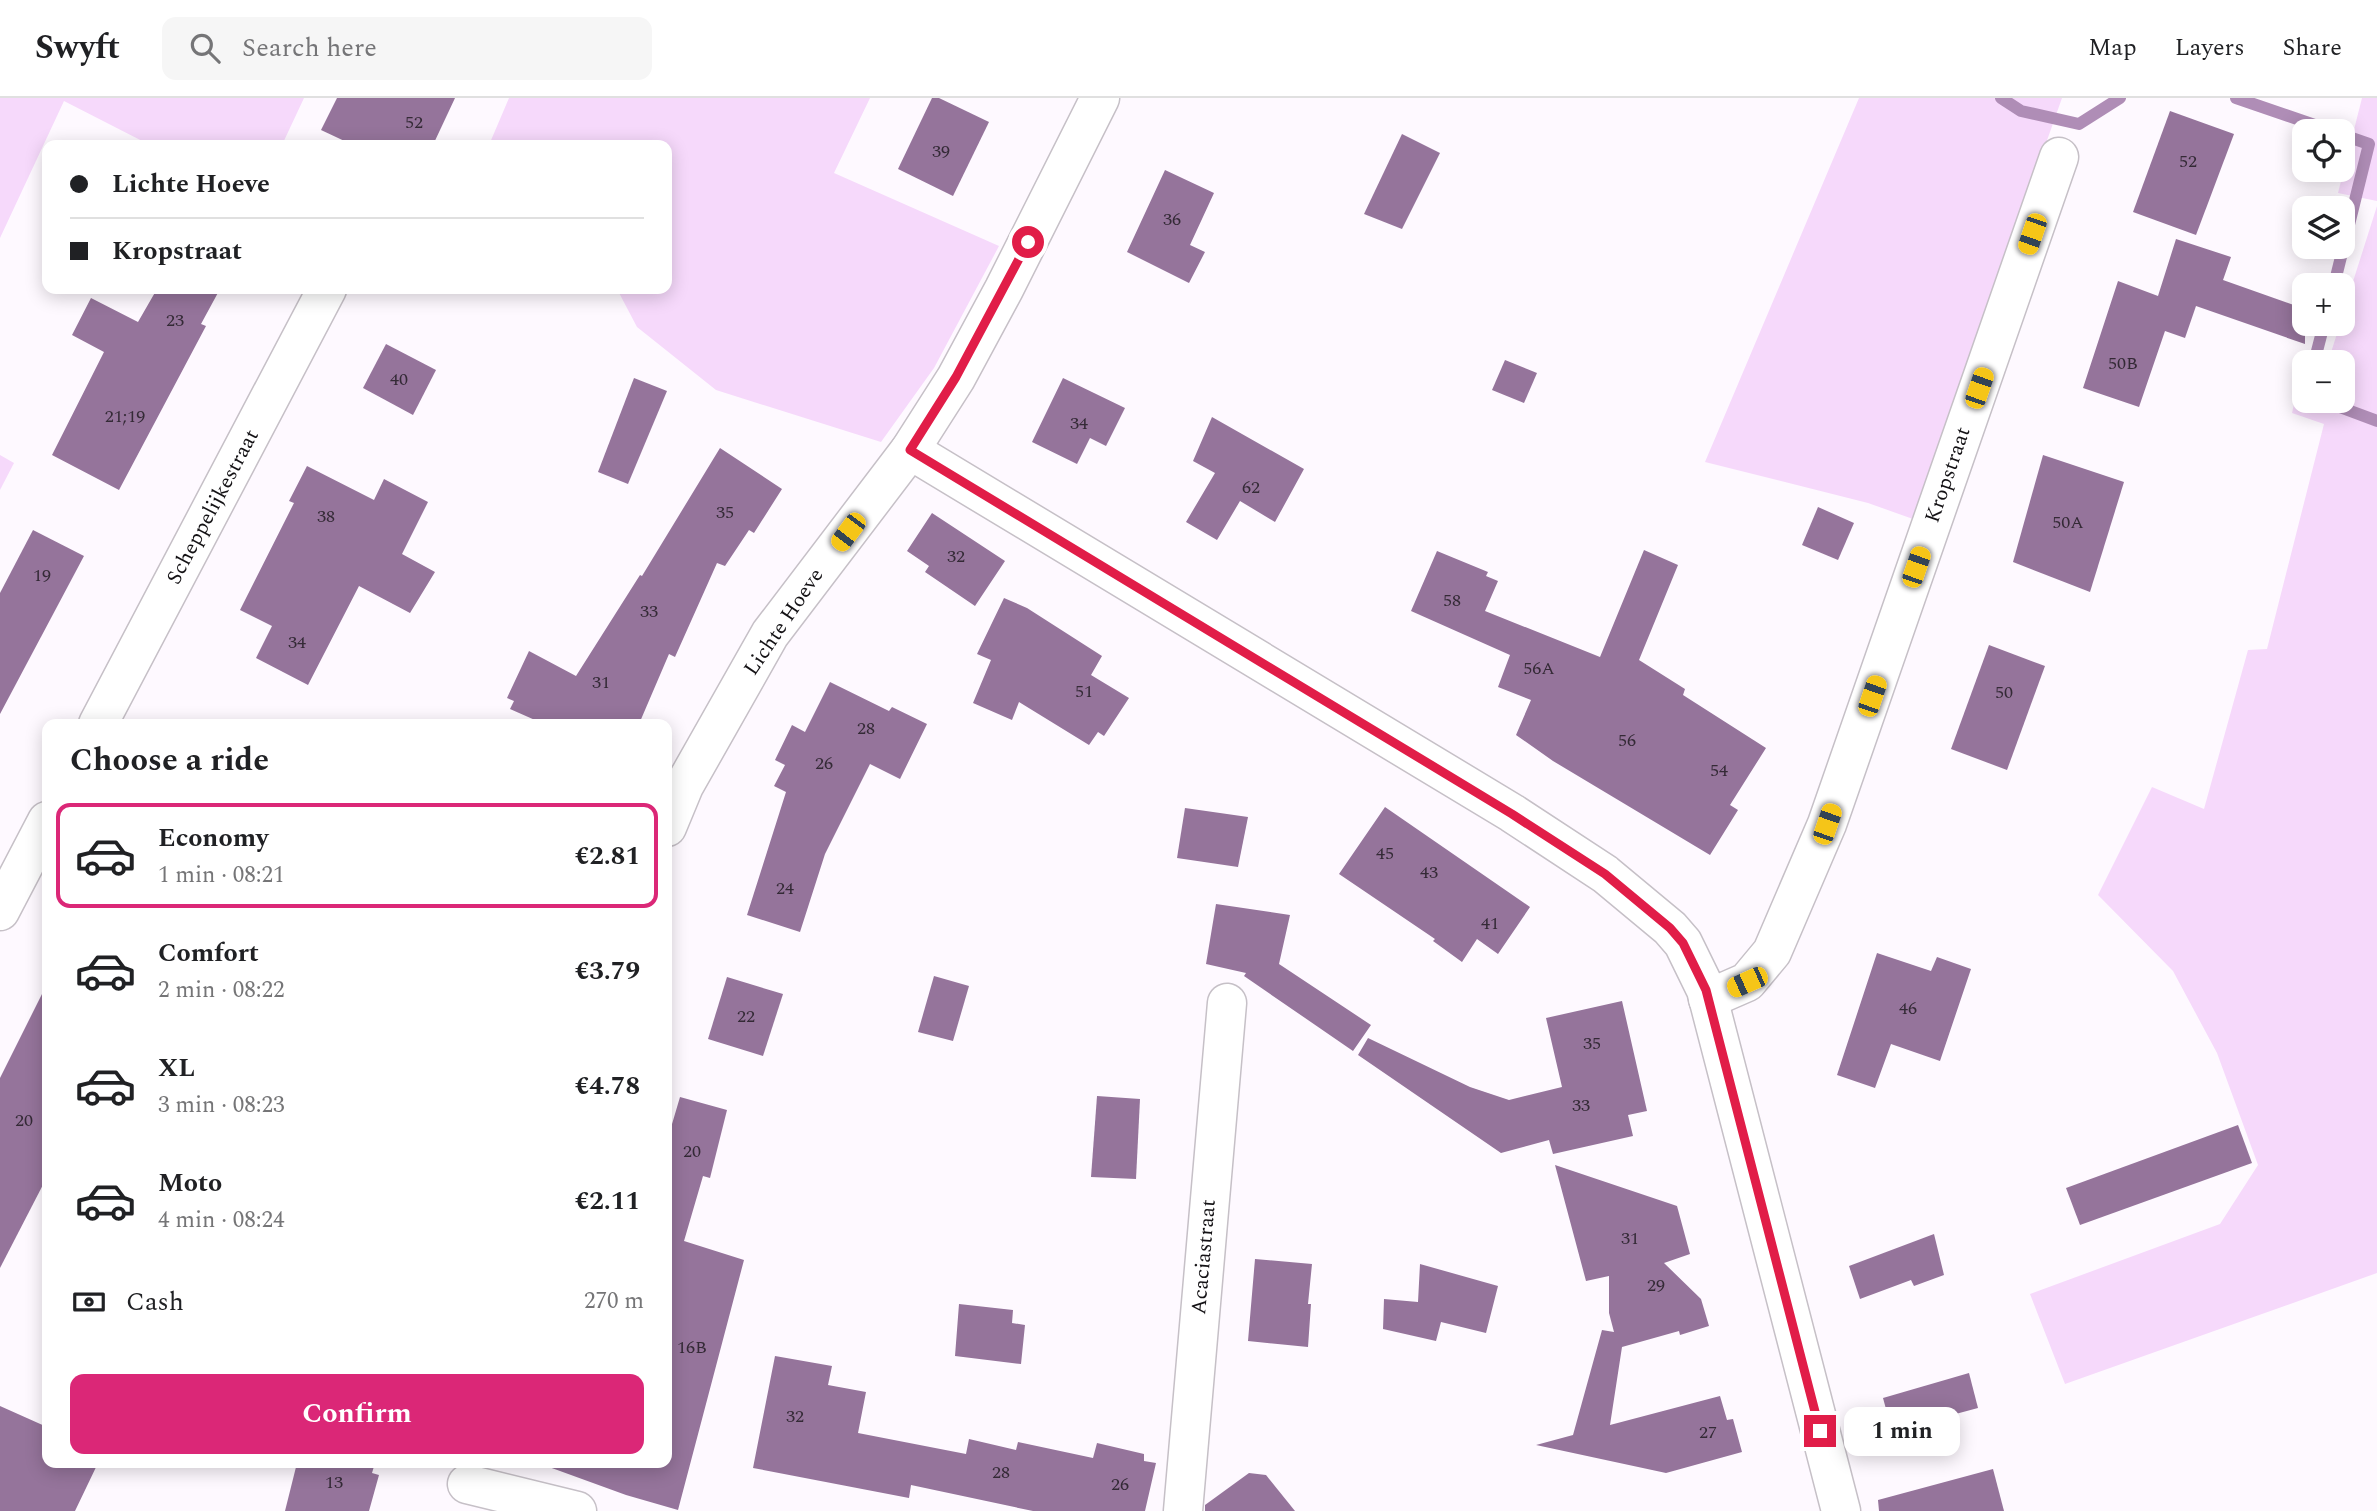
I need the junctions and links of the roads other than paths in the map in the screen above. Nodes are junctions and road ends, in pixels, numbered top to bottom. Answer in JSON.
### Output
{"nodes":[{"id":1,"x":1100,"y":98,"type":"edge"},
{"id":2,"x":2059,"y":157,"type":"dead end"},
{"id":3,"x":324,"y":294,"type":"edge"},
{"id":4,"x":910,"y":450,"type":"junction"},
{"id":5,"x":101,"y":719,"type":"edge"},
{"id":6,"x":672,"y":815,"type":"edge"},
{"id":7,"x":42,"y":831,"type":"edge"},
{"id":8,"x":0,"y":911,"type":"edge"},
{"id":9,"x":1708,"y":999,"type":"junction"},
{"id":10,"x":1227,"y":1003,"type":"dead end"},
{"id":11,"x":467,"y":1486,"type":"edge"},
{"id":12,"x":577,"y":1511,"type":"edge"},
{"id":13,"x":1183,"y":1511,"type":"edge"},
{"id":14,"x":1841,"y":1511,"type":"edge"}],
"edges":[{"from":1,"to":4,"type":"street","name":"Lichte Hoeve"},
{"from":2,"to":9,"type":"street","name":"Kropstraat"},
{"from":3,"to":5,"type":"street","name":"Scheppelijkestraat"},
{"from":4,"to":6,"type":"street","name":"Lichte Hoeve"},
{"from":4,"to":9,"type":"street"},
{"from":7,"to":8,"type":"street"},
{"from":9,"to":14,"type":"street"},
{"from":10,"to":13,"type":"street","name":"Acaciastraat"},
{"from":11,"to":12,"type":"street"}]}
